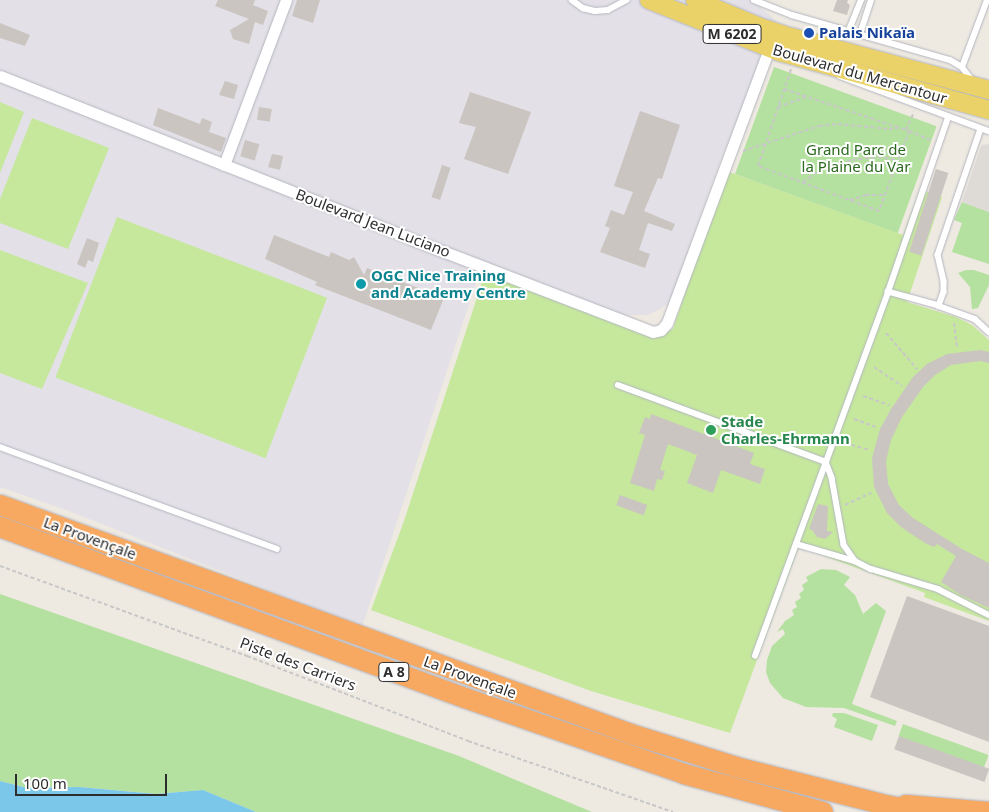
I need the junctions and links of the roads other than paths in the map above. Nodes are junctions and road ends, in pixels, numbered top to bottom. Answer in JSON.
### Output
{"nodes":[{"id":1,"x":286,"y":0,"type":"edge"},
{"id":2,"x":572,"y":0,"type":"edge"},
{"id":3,"x":627,"y":0,"type":"edge"},
{"id":4,"x":649,"y":0,"type":"edge"},
{"id":5,"x":695,"y":0,"type":"edge"},
{"id":6,"x":754,"y":0,"type":"edge"},
{"id":7,"x":861,"y":0,"type":"edge"},
{"id":8,"x":872,"y":0,"type":"edge"},
{"id":9,"x":987,"y":0,"type":"edge"},
{"id":10,"x":849,"y":30,"type":"junction"},
{"id":11,"x":860,"y":34,"type":"junction"},
{"id":12,"x":768,"y":48,"type":"junction"},
{"id":13,"x":817,"y":63,"type":"junction"},
{"id":14,"x":962,"y":67,"type":"junction"},
{"id":15,"x":0,"y":76,"type":"edge"},
{"id":16,"x":985,"y":89,"type":"edge"},
{"id":17,"x":989,"y":110,"type":"edge"},
{"id":18,"x":948,"y":118,"type":"junction"},
{"id":19,"x":981,"y":129,"type":"junction"},
{"id":20,"x":989,"y":131,"type":"edge"},
{"id":21,"x":224,"y":165,"type":"junction"},
{"id":22,"x":888,"y":292,"type":"junction"},
{"id":23,"x":939,"y":306,"type":"junction"},
{"id":24,"x":989,"y":332,"type":"edge"},
{"id":25,"x":618,"y":385,"type":"dead end"},
{"id":26,"x":0,"y":447,"type":"edge"},
{"id":27,"x":826,"y":462,"type":"junction"},
{"id":28,"x":0,"y":505,"type":"edge"},
{"id":29,"x":0,"y":527,"type":"edge"},
{"id":30,"x":796,"y":544,"type":"junction"},
{"id":31,"x":277,"y":548,"type":"dead end"},
{"id":32,"x":855,"y":561,"type":"junction"},
{"id":33,"x":989,"y":615,"type":"edge"},
{"id":34,"x":755,"y":656,"type":"dead end"},
{"id":35,"x":881,"y":804,"type":"junction"},
{"id":36,"x":823,"y":812,"type":"edge"},
{"id":37,"x":921,"y":812,"type":"edge"},
{"id":38,"x":989,"y":812,"type":"edge"}],
"edges":[{"from":1,"to":21,"type":"street"},
{"from":2,"to":3,"type":"lane"},
{"from":4,"to":12,"type":"main road","name":"Boulevard du Mercantour","number":"M 6202"},
{"from":5,"to":16,"type":"main road","name":"Boulevard du Mercantour","number":"M 6202"},
{"from":6,"to":10,"type":"lane"},
{"from":7,"to":10,"type":"lane"},
{"from":8,"to":11,"type":"lane"},
{"from":9,"to":14,"type":"lane"},
{"from":10,"to":11,"type":"lane"},
{"from":11,"to":14,"type":"lane"},
{"from":12,"to":13,"type":"main road","name":"Boulevard du Mercantour","number":"M 6202"},
{"from":12,"to":21,"type":"street","name":"Boulevard Jean Luciano"},
{"from":13,"to":17,"type":"main road","name":"Boulevard du Mercantour","number":"M 6202"},
{"from":13,"to":18,"type":"lane"},
{"from":14,"to":16,"type":"lane"},
{"from":15,"to":21,"type":"street","name":"Boulevard Jean Luciano"},
{"from":18,"to":19,"type":"lane"},
{"from":18,"to":22,"type":"lane"},
{"from":19,"to":20,"type":"lane"},
{"from":19,"to":23,"type":"lane"},
{"from":22,"to":23,"type":"lane"},
{"from":22,"to":27,"type":"lane"},
{"from":23,"to":24,"type":"lane"},
{"from":25,"to":27,"type":"lane"},
{"from":26,"to":31,"type":"lane"},
{"from":27,"to":30,"type":"lane"},
{"from":27,"to":32,"type":"lane"},
{"from":28,"to":35,"type":"highway","name":"La Provençale","number":"A 8"},
{"from":29,"to":36,"type":"highway","name":"La Provençale","number":"A 8"},
{"from":30,"to":32,"type":"lane"},
{"from":30,"to":34,"type":"lane"},
{"from":32,"to":33,"type":"lane"},
{"from":35,"to":37,"type":"highway","name":"La Provençale","number":"A 8"},
{"from":35,"to":38,"type":"highway"}]}
